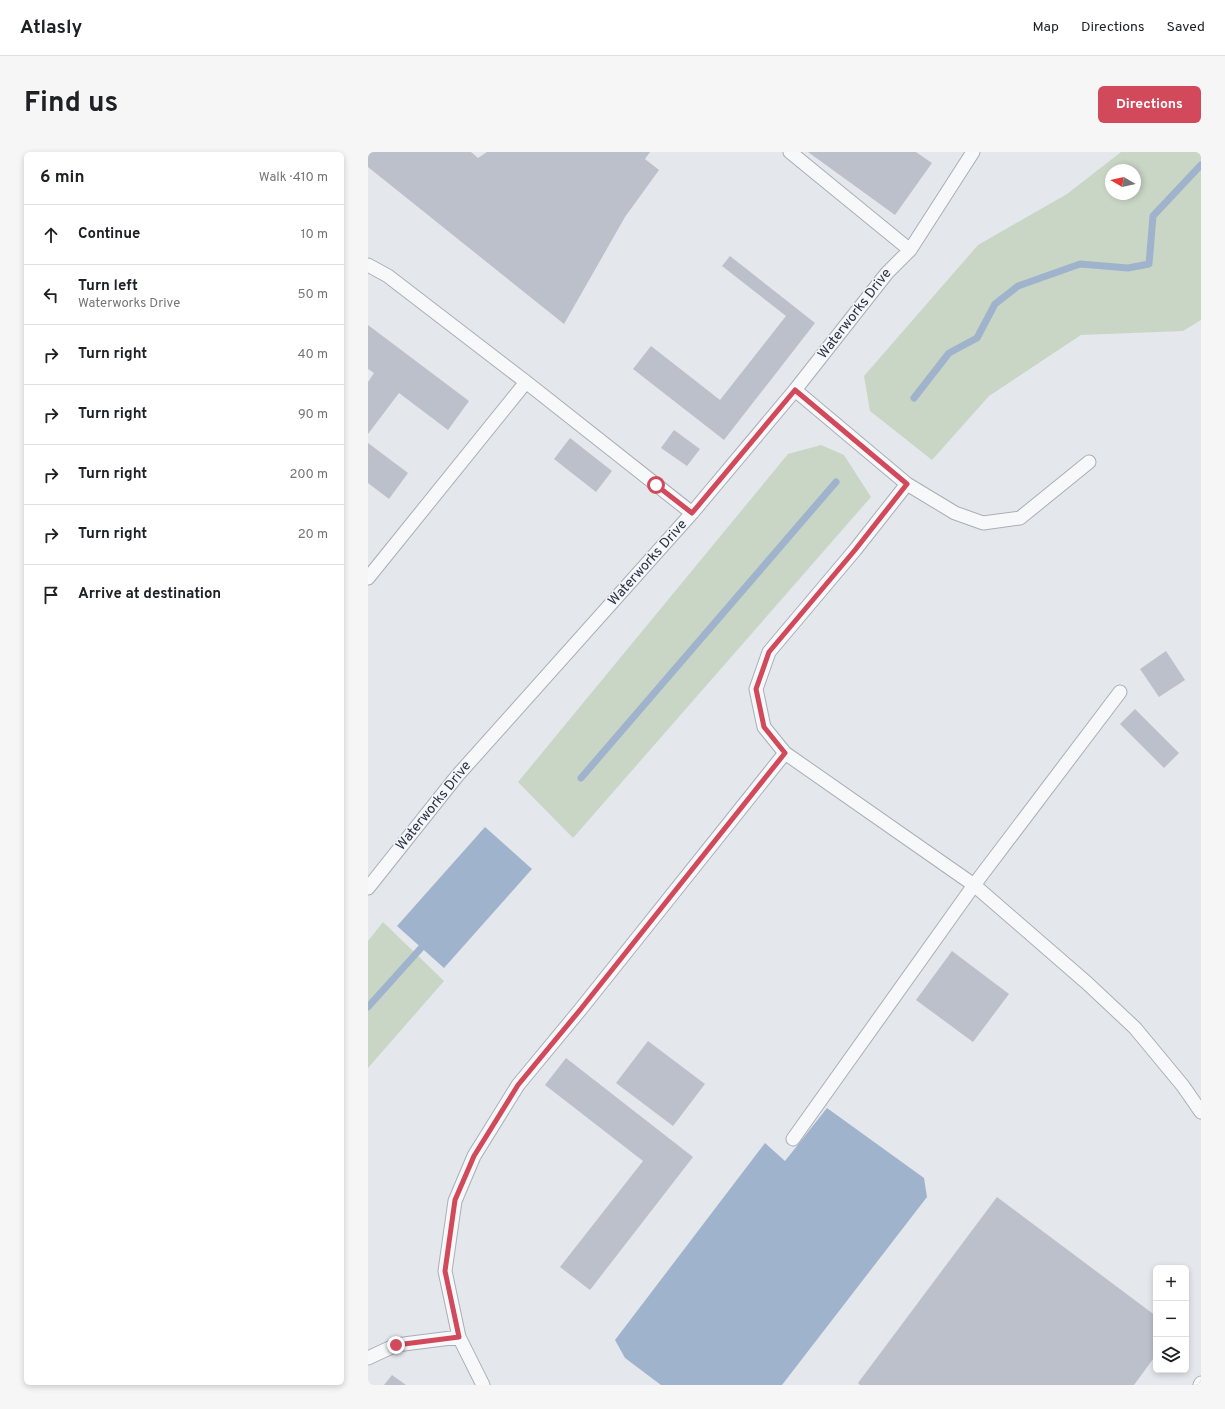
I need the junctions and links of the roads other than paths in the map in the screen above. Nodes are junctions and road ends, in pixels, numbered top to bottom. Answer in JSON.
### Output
{"nodes":[{"id":1,"x":790,"y":152,"type":"edge"},
{"id":2,"x":973,"y":152,"type":"edge"},
{"id":3,"x":910,"y":250,"type":"junction"},
{"id":4,"x":368,"y":265,"type":"edge"},
{"id":5,"x":526,"y":382,"type":"junction"},
{"id":6,"x":795,"y":390,"type":"junction"},
{"id":7,"x":1089,"y":462,"type":"dead end"},
{"id":8,"x":907,"y":484,"type":"junction"},
{"id":9,"x":692,"y":513,"type":"junction"},
{"id":10,"x":368,"y":578,"type":"edge"},
{"id":11,"x":1120,"y":692,"type":"dead end"},
{"id":12,"x":785,"y":753,"type":"junction"},
{"id":13,"x":974,"y":885,"type":"junction"},
{"id":14,"x":368,"y":888,"type":"edge"},
{"id":15,"x":1201,"y":1112,"type":"edge"},
{"id":16,"x":793,"y":1139,"type":"dead end"},
{"id":17,"x":459,"y":1337,"type":"junction"},
{"id":18,"x":368,"y":1358,"type":"edge"},
{"id":19,"x":483,"y":1385,"type":"edge"}],
"edges":[{"from":1,"to":3,"type":"lane"},
{"from":2,"to":3,"type":"lane","name":"Waterworks Drive"},
{"from":3,"to":6,"type":"lane","name":"Waterworks Drive"},
{"from":4,"to":5,"type":"lane"},
{"from":5,"to":9,"type":"lane"},
{"from":5,"to":10,"type":"lane"},
{"from":6,"to":8,"type":"lane"},
{"from":6,"to":9,"type":"lane","name":"Waterworks Drive"},
{"from":7,"to":8,"type":"lane"},
{"from":8,"to":12,"type":"lane"},
{"from":9,"to":14,"type":"lane","name":"Waterworks Drive"},
{"from":11,"to":13,"type":"lane"},
{"from":12,"to":13,"type":"lane"},
{"from":12,"to":17,"type":"lane"},
{"from":13,"to":15,"type":"lane"},
{"from":13,"to":16,"type":"lane"},
{"from":17,"to":18,"type":"lane"},
{"from":17,"to":19,"type":"lane"}]}
